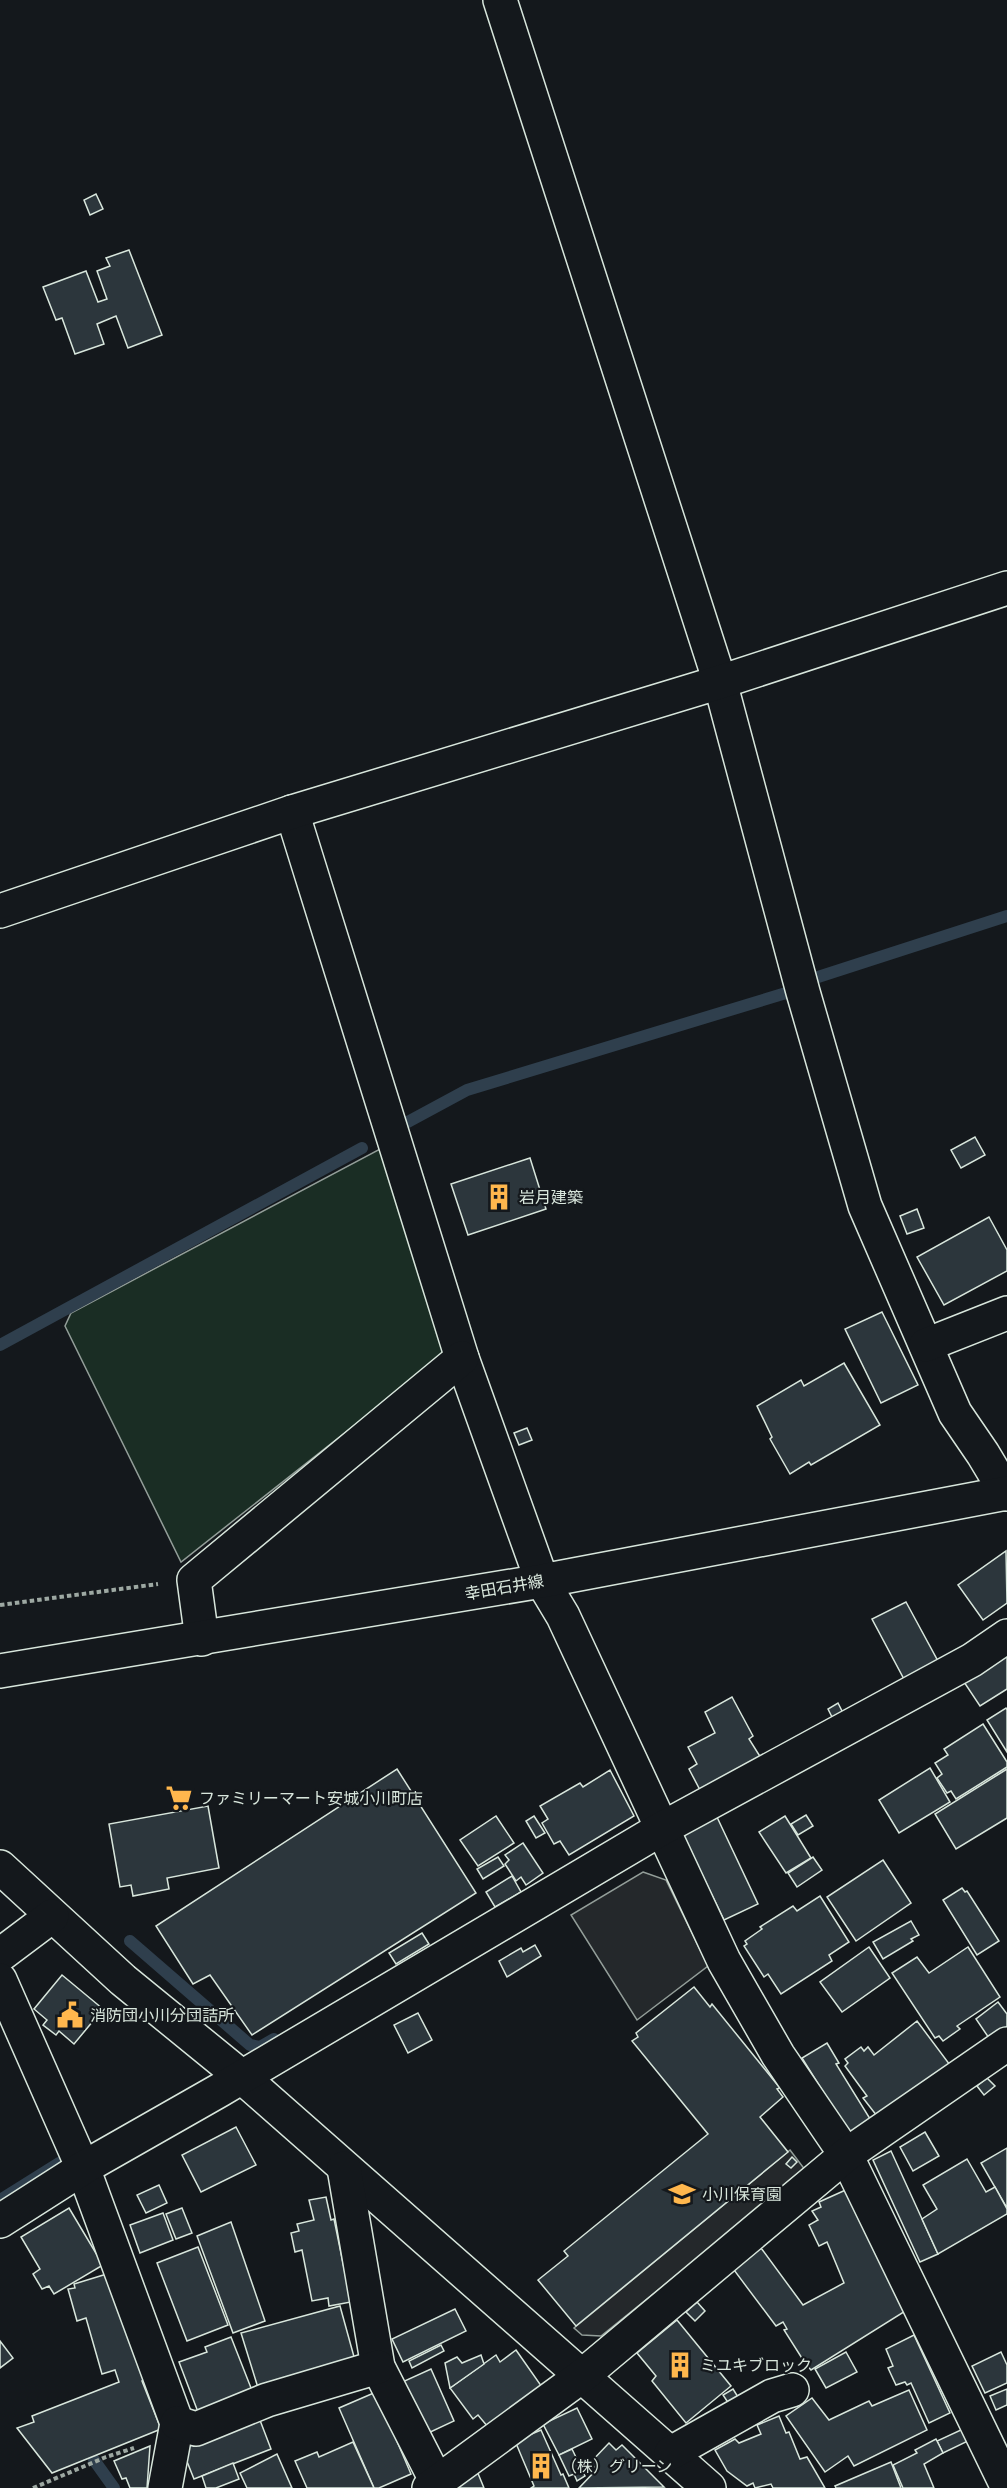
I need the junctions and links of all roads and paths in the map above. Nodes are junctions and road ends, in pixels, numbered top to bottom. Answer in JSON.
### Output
{"nodes":[{"id":1,"x":500,"y":0,"type":"edge"},
{"id":2,"x":1007,"y":588,"type":"edge"},
{"id":3,"x":720,"y":682,"type":"junction"},
{"id":4,"x":292,"y":812,"type":"junction"},
{"id":5,"x":0,"y":911,"type":"edge"},
{"id":6,"x":1007,"y":1313,"type":"edge"},
{"id":7,"x":926,"y":1345,"type":"junction"},
{"id":8,"x":462,"y":1358,"type":"junction"},
{"id":9,"x":1007,"y":1494,"type":"edge"},
{"id":10,"x":194,"y":1580,"type":"junction"},
{"id":11,"x":542,"y":1581,"type":"junction"},
{"id":12,"x":0,"y":1605,"type":"edge"},
{"id":13,"x":1007,"y":1636,"type":"edge"},
{"id":14,"x":202,"y":1639,"type":"junction"},
{"id":15,"x":0,"y":1671,"type":"edge"},
{"id":16,"x":662,"y":1829,"type":"junction"},
{"id":17,"x":0,"y":1867,"type":"edge"},
{"id":18,"x":52,"y":1916,"type":"junction"},
{"id":19,"x":0,"y":1955,"type":"edge"},
{"id":20,"x":0,"y":1980,"type":"edge"},
{"id":21,"x":1007,"y":2044,"type":"edge"},
{"id":22,"x":242,"y":2077,"type":"junction"},
{"id":23,"x":846,"y":2155,"type":"junction"},
{"id":24,"x":83,"y":2168,"type":"junction"},
{"id":25,"x":344,"y":2168,"type":"junction"},
{"id":26,"x":0,"y":2222,"type":"edge"},
{"id":27,"x":378,"y":2367,"type":"junction"},
{"id":28,"x":582,"y":2376,"type":"junction"},
{"id":29,"x":792,"y":2390,"type":"dead end"},
{"id":30,"x":176,"y":2430,"type":"junction"},
{"id":31,"x":671,"y":2453,"type":"junction"},
{"id":32,"x":436,"y":2486,"type":"edge"},
{"id":33,"x":1007,"y":2486,"type":"edge"},
{"id":34,"x":33,"y":2488,"type":"edge"},
{"id":35,"x":165,"y":2488,"type":"edge"},
{"id":36,"x":709,"y":2488,"type":"edge"}],
"edges":[{"from":1,"to":3,"type":"street"},
{"from":2,"to":3,"type":"street"},
{"from":3,"to":4,"type":"street"},
{"from":3,"to":7,"type":"street"},
{"from":4,"to":5,"type":"street"},
{"from":4,"to":8,"type":"street"},
{"from":6,"to":7,"type":"street"},
{"from":7,"to":9,"type":"street"},
{"from":8,"to":10,"type":"street"},
{"from":8,"to":11,"type":"street"},
{"from":9,"to":11,"type":"street","name":"幸田石井線"},
{"from":10,"to":12,"type":"path"},
{"from":10,"to":14,"type":"street"},
{"from":11,"to":14,"type":"street","name":"幸田石井線"},
{"from":11,"to":16,"type":"street"},
{"from":13,"to":16,"type":"street"},
{"from":14,"to":15,"type":"street","name":"幸田石井線"},
{"from":16,"to":22,"type":"street"},
{"from":16,"to":23,"type":"street"},
{"from":17,"to":18,"type":"street"},
{"from":18,"to":19,"type":"street"},
{"from":18,"to":22,"type":"street"},
{"from":20,"to":24,"type":"street"},
{"from":21,"to":23,"type":"street"},
{"from":22,"to":24,"type":"street"},
{"from":22,"to":25,"type":"street"},
{"from":23,"to":28,"type":"street"},
{"from":23,"to":33,"type":"street"},
{"from":24,"to":26,"type":"street"},
{"from":24,"to":30,"type":"street"},
{"from":25,"to":27,"type":"street"},
{"from":25,"to":28,"type":"street"},
{"from":27,"to":30,"type":"street"},
{"from":27,"to":32,"type":"street"},
{"from":28,"to":31,"type":"street"},
{"from":28,"to":32,"type":"street"},
{"from":29,"to":31,"type":"street"},
{"from":30,"to":34,"type":"path"},
{"from":30,"to":35,"type":"street"},
{"from":31,"to":36,"type":"street"}]}
